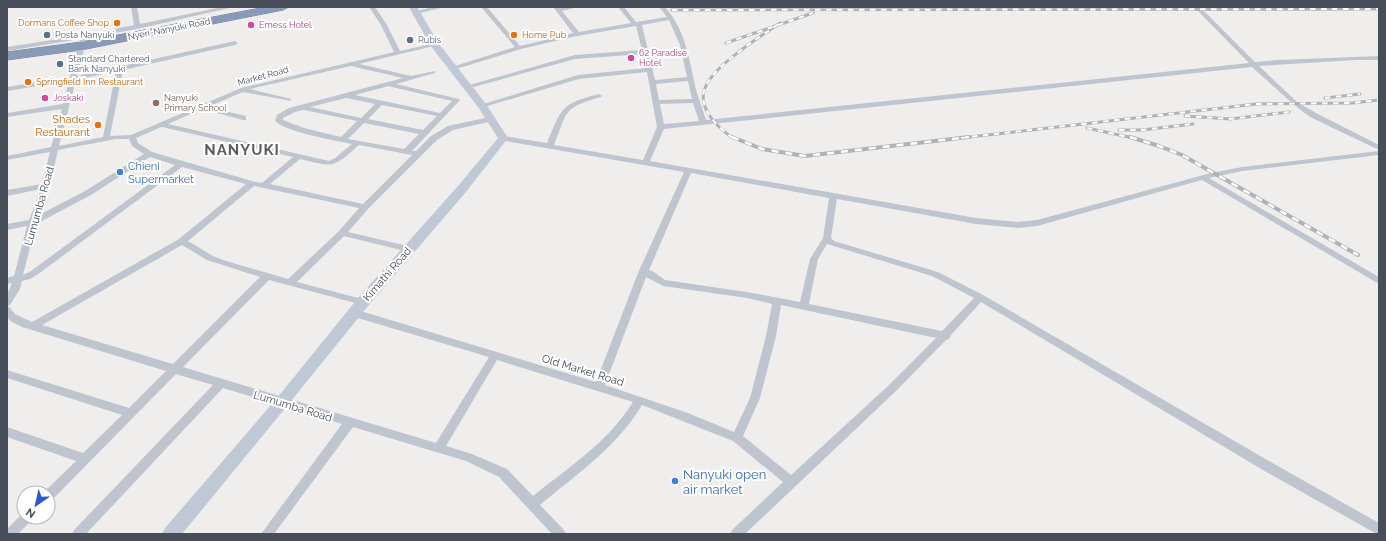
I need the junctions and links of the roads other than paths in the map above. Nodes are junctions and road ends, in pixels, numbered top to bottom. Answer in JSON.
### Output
{"nodes":[{"id":1,"x":134,"y":7,"type":"edge"},
{"id":2,"x":231,"y":7,"type":"edge"},
{"id":3,"x":283,"y":7,"type":"edge"},
{"id":4,"x":372,"y":7,"type":"edge"},
{"id":5,"x":442,"y":7,"type":"edge"},
{"id":6,"x":484,"y":7,"type":"edge"},
{"id":7,"x":575,"y":7,"type":"edge"},
{"id":8,"x":621,"y":7,"type":"edge"},
{"id":9,"x":662,"y":7,"type":"edge"},
{"id":10,"x":1197,"y":7,"type":"edge"},
{"id":11,"x":271,"y":8,"type":"edge"},
{"id":12,"x":557,"y":9,"type":"edge"},
{"id":13,"x":415,"y":10,"type":"edge"},
{"id":14,"x":672,"y":18,"type":"junction"},
{"id":15,"x":636,"y":23,"type":"junction"},
{"id":16,"x":137,"y":27,"type":"junction"},
{"id":17,"x":576,"y":34,"type":"junction"},
{"id":18,"x":82,"y":42,"type":"junction"},
{"id":19,"x":235,"y":43,"type":"dead end"},
{"id":20,"x":435,"y":45,"type":"junction"},
{"id":21,"x":519,"y":48,"type":"junction"},
{"id":22,"x":646,"y":52,"type":"junction"},
{"id":23,"x":8,"y":54,"type":"edge"},
{"id":24,"x":398,"y":54,"type":"junction"},
{"id":25,"x":1379,"y":58,"type":"edge"},
{"id":26,"x":349,"y":64,"type":"junction"},
{"id":27,"x":1255,"y":65,"type":"junction"},
{"id":28,"x":454,"y":68,"type":"junction"},
{"id":29,"x":120,"y":69,"type":"junction"},
{"id":30,"x":649,"y":70,"type":"junction"},
{"id":31,"x":433,"y":72,"type":"dead end"},
{"id":32,"x":413,"y":78,"type":"junction"},
{"id":33,"x":72,"y":79,"type":"junction"},
{"id":34,"x":691,"y":79,"type":"junction"},
{"id":35,"x":652,"y":82,"type":"junction"},
{"id":36,"x":391,"y":85,"type":"junction"},
{"id":37,"x":468,"y":87,"type":"junction"},
{"id":38,"x":7,"y":89,"type":"edge"},
{"id":39,"x":243,"y":89,"type":"junction"},
{"id":40,"x":345,"y":96,"type":"junction"},
{"id":41,"x":599,"y":96,"type":"dead end"},
{"id":42,"x":289,"y":100,"type":"dead end"},
{"id":43,"x":696,"y":101,"type":"junction"},
{"id":44,"x":656,"y":102,"type":"junction"},
{"id":45,"x":379,"y":104,"type":"junction"},
{"id":46,"x":65,"y":106,"type":"junction"},
{"id":47,"x":482,"y":106,"type":"junction"},
{"id":48,"x":202,"y":107,"type":"junction"},
{"id":49,"x":302,"y":108,"type":"junction"},
{"id":50,"x":7,"y":115,"type":"edge"},
{"id":51,"x":440,"y":115,"type":"junction"},
{"id":52,"x":243,"y":118,"type":"dead end"},
{"id":53,"x":490,"y":119,"type":"junction"},
{"id":54,"x":363,"y":120,"type":"junction"},
{"id":55,"x":703,"y":121,"type":"junction"},
{"id":56,"x":162,"y":125,"type":"junction"},
{"id":57,"x":660,"y":127,"type":"junction"},
{"id":58,"x":424,"y":133,"type":"junction"},
{"id":59,"x":132,"y":137,"type":"junction"},
{"id":60,"x":503,"y":138,"type":"junction"},
{"id":61,"x":106,"y":139,"type":"junction"},
{"id":62,"x":343,"y":139,"type":"junction"},
{"id":63,"x":357,"y":143,"type":"junction"},
{"id":64,"x":550,"y":146,"type":"junction"},
{"id":65,"x":54,"y":148,"type":"junction"},
{"id":66,"x":1379,"y":148,"type":"edge"},
{"id":67,"x":406,"y":152,"type":"junction"},
{"id":68,"x":1379,"y":153,"type":"edge"},
{"id":69,"x":149,"y":154,"type":"junction"},
{"id":70,"x":419,"y":154,"type":"junction"},
{"id":71,"x":298,"y":157,"type":"junction"},
{"id":72,"x":7,"y":158,"type":"edge"},
{"id":73,"x":646,"y":163,"type":"junction"},
{"id":74,"x":182,"y":164,"type":"junction"},
{"id":75,"x":688,"y":171,"type":"junction"},
{"id":76,"x":1202,"y":177,"type":"junction"},
{"id":77,"x":252,"y":183,"type":"junction"},
{"id":78,"x":264,"y":185,"type":"junction"},
{"id":79,"x":46,"y":186,"type":"junction"},
{"id":80,"x":7,"y":193,"type":"edge"},
{"id":81,"x":834,"y":195,"type":"junction"},
{"id":82,"x":365,"y":207,"type":"junction"},
{"id":83,"x":32,"y":222,"type":"junction"},
{"id":84,"x":7,"y":227,"type":"edge"},
{"id":85,"x":342,"y":233,"type":"junction"},
{"id":86,"x":827,"y":238,"type":"junction"},
{"id":87,"x":182,"y":241,"type":"junction"},
{"id":88,"x":409,"y":249,"type":"junction"},
{"id":89,"x":642,"y":273,"type":"junction"},
{"id":90,"x":267,"y":276,"type":"junction"},
{"id":91,"x":17,"y":279,"type":"junction"},
{"id":92,"x":7,"y":281,"type":"edge"},
{"id":93,"x":1379,"y":281,"type":"edge"},
{"id":94,"x":290,"y":283,"type":"junction"},
{"id":95,"x":980,"y":297,"type":"junction"},
{"id":96,"x":363,"y":302,"type":"junction"},
{"id":97,"x":777,"y":302,"type":"junction"},
{"id":98,"x":7,"y":303,"type":"edge"},
{"id":99,"x":804,"y":306,"type":"junction"},
{"id":100,"x":7,"y":310,"type":"edge"},
{"id":101,"x":354,"y":313,"type":"junction"},
{"id":102,"x":33,"y":326,"type":"junction"},
{"id":103,"x":946,"y":336,"type":"junction"},
{"id":104,"x":495,"y":355,"type":"junction"},
{"id":105,"x":174,"y":370,"type":"junction"},
{"id":106,"x":7,"y":374,"type":"edge"},
{"id":107,"x":220,"y":384,"type":"junction"},
{"id":108,"x":599,"y":388,"type":"junction"},
{"id":109,"x":640,"y":400,"type":"junction"},
{"id":110,"x":282,"y":402,"type":"junction"},
{"id":111,"x":131,"y":413,"type":"junction"},
{"id":112,"x":350,"y":422,"type":"junction"},
{"id":113,"x":7,"y":432,"type":"edge"},
{"id":114,"x":737,"y":438,"type":"junction"},
{"id":115,"x":439,"y":448,"type":"junction"},
{"id":116,"x":85,"y":459,"type":"junction"},
{"id":117,"x":790,"y":481,"type":"junction"},
{"id":118,"x":56,"y":488,"type":"edge"},
{"id":119,"x":532,"y":504,"type":"junction"},
{"id":120,"x":19,"y":525,"type":"edge"},
{"id":121,"x":1379,"y":530,"type":"edge"},
{"id":122,"x":10,"y":534,"type":"edge"},
{"id":123,"x":78,"y":534,"type":"edge"},
{"id":124,"x":171,"y":534,"type":"edge"},
{"id":125,"x":267,"y":534,"type":"edge"},
{"id":126,"x":560,"y":534,"type":"edge"},
{"id":127,"x":736,"y":534,"type":"edge"}],
"edges":[{"from":1,"to":16,"type":"street"},
{"from":2,"to":16,"type":"street"},
{"from":3,"to":11,"type":"highway","name":"Nyeri-Nanyuki Road"},
{"from":4,"to":24,"type":"street"},
{"from":5,"to":13,"type":"street"},
{"from":6,"to":21,"type":"street"},
{"from":7,"to":12,"type":"street"},
{"from":8,"to":15,"type":"street"},
{"from":9,"to":14,"type":"street"},
{"from":10,"to":27,"type":"street"},
{"from":11,"to":18,"type":"highway","name":"Nyeri-Nanyuki Road"},
{"from":12,"to":17,"type":"street"},
{"from":13,"to":20,"type":"street"},
{"from":14,"to":15,"type":"street"},
{"from":14,"to":34,"type":"street"},
{"from":15,"to":17,"type":"street"},
{"from":15,"to":22,"type":"street"},
{"from":16,"to":18,"type":"street"},
{"from":17,"to":21,"type":"street"},
{"from":18,"to":23,"type":"highway","name":"Nyeri-Nanyuki Road"},
{"from":18,"to":33,"type":"street","name":"Lumumba Road"},
{"from":19,"to":29,"type":"street"},
{"from":20,"to":24,"type":"street","name":"Market Road"},
{"from":20,"to":28,"type":"street"},
{"from":21,"to":28,"type":"street"},
{"from":22,"to":30,"type":"street"},
{"from":22,"to":37,"type":"street"},
{"from":24,"to":26,"type":"street","name":"Market Road"},
{"from":25,"to":27,"type":"street"},
{"from":26,"to":32,"type":"street"},
{"from":26,"to":39,"type":"street","name":"Market Road"},
{"from":27,"to":55,"type":"street"},
{"from":27,"to":66,"type":"street"},
{"from":28,"to":37,"type":"street"},
{"from":29,"to":33,"type":"street"},
{"from":29,"to":61,"type":"street"},
{"from":30,"to":35,"type":"street"},
{"from":30,"to":47,"type":"street"},
{"from":31,"to":32,"type":"street"},
{"from":32,"to":36,"type":"street"},
{"from":33,"to":38,"type":"street"},
{"from":33,"to":46,"type":"street","name":"Lumumba Road"},
{"from":34,"to":35,"type":"street"},
{"from":34,"to":43,"type":"street"},
{"from":35,"to":44,"type":"street"},
{"from":36,"to":40,"type":"street"},
{"from":36,"to":51,"type":"street"},
{"from":37,"to":47,"type":"street"},
{"from":39,"to":42,"type":"street"},
{"from":39,"to":48,"type":"street","name":"Market Road"},
{"from":40,"to":45,"type":"street"},
{"from":40,"to":49,"type":"street"},
{"from":41,"to":64,"type":"street"},
{"from":43,"to":44,"type":"street"},
{"from":43,"to":55,"type":"street"},
{"from":44,"to":57,"type":"street"},
{"from":45,"to":51,"type":"street"},
{"from":45,"to":54,"type":"street"},
{"from":46,"to":50,"type":"street"},
{"from":46,"to":65,"type":"street","name":"Lumumba Road"},
{"from":47,"to":53,"type":"street"},
{"from":48,"to":52,"type":"street"},
{"from":48,"to":56,"type":"street","name":"Market Road"},
{"from":49,"to":54,"type":"street"},
{"from":49,"to":62,"type":"street"},
{"from":51,"to":58,"type":"street"},
{"from":53,"to":60,"type":"street"},
{"from":53,"to":70,"type":"street"},
{"from":54,"to":58,"type":"street"},
{"from":54,"to":62,"type":"street"},
{"from":55,"to":57,"type":"street"},
{"from":56,"to":59,"type":"street","name":"Market Road"},
{"from":56,"to":71,"type":"street"},
{"from":57,"to":73,"type":"street"},
{"from":58,"to":67,"type":"street"},
{"from":59,"to":61,"type":"street","name":"Market Road"},
{"from":59,"to":69,"type":"street"},
{"from":60,"to":64,"type":"street"},
{"from":60,"to":88,"type":"street","name":"Kimathi Road"},
{"from":61,"to":65,"type":"street","name":"Market Road"},
{"from":62,"to":63,"type":"street"},
{"from":63,"to":67,"type":"street"},
{"from":63,"to":71,"type":"street"},
{"from":64,"to":73,"type":"street"},
{"from":65,"to":72,"type":"street","name":"Market Road"},
{"from":65,"to":79,"type":"street","name":"Lumumba Road"},
{"from":67,"to":70,"type":"street"},
{"from":68,"to":76,"type":"street"},
{"from":69,"to":74,"type":"street"},
{"from":69,"to":83,"type":"street"},
{"from":70,"to":82,"type":"street"},
{"from":71,"to":78,"type":"street"},
{"from":73,"to":75,"type":"street"},
{"from":74,"to":77,"type":"street"},
{"from":74,"to":91,"type":"street"},
{"from":75,"to":81,"type":"street"},
{"from":75,"to":89,"type":"street"},
{"from":76,"to":81,"type":"street"},
{"from":76,"to":93,"type":"street"},
{"from":77,"to":78,"type":"street"},
{"from":77,"to":87,"type":"street"},
{"from":78,"to":82,"type":"street"},
{"from":79,"to":80,"type":"street"},
{"from":79,"to":83,"type":"street","name":"Lumumba Road"},
{"from":81,"to":86,"type":"street"},
{"from":82,"to":85,"type":"street"},
{"from":83,"to":84,"type":"street"},
{"from":83,"to":91,"type":"street","name":"Lumumba Road"},
{"from":85,"to":88,"type":"street"},
{"from":85,"to":94,"type":"street"},
{"from":86,"to":95,"type":"street"},
{"from":86,"to":99,"type":"street"},
{"from":87,"to":90,"type":"street"},
{"from":87,"to":102,"type":"street"},
{"from":88,"to":96,"type":"street","name":"Kimathi Road"},
{"from":89,"to":97,"type":"street"},
{"from":89,"to":108,"type":"street"},
{"from":90,"to":94,"type":"street"},
{"from":90,"to":105,"type":"street"},
{"from":91,"to":92,"type":"street"},
{"from":91,"to":98,"type":"street","name":"Lumumba Road"},
{"from":94,"to":96,"type":"street"},
{"from":95,"to":103,"type":"street"},
{"from":95,"to":121,"type":"street"},
{"from":96,"to":101,"type":"street","name":"Kimathi Road"},
{"from":97,"to":99,"type":"street"},
{"from":97,"to":114,"type":"street"},
{"from":99,"to":103,"type":"street"},
{"from":100,"to":102,"type":"street","name":"Lumumba Road"},
{"from":101,"to":104,"type":"street","name":"Old Market Road"},
{"from":101,"to":110,"type":"street","name":"Kimathi Road"},
{"from":102,"to":105,"type":"street","name":"Lumumba Road"},
{"from":103,"to":117,"type":"street"},
{"from":104,"to":108,"type":"street","name":"Old Market Road"},
{"from":104,"to":115,"type":"street"},
{"from":105,"to":107,"type":"street","name":"Lumumba Road"},
{"from":105,"to":111,"type":"street"},
{"from":106,"to":111,"type":"street"},
{"from":107,"to":110,"type":"street","name":"Lumumba Road"},
{"from":107,"to":123,"type":"street"},
{"from":108,"to":109,"type":"street","name":"Old Market Road"},
{"from":109,"to":114,"type":"street","name":"Old Market Road"},
{"from":109,"to":119,"type":"street"},
{"from":110,"to":112,"type":"street","name":"Lumumba Road"},
{"from":110,"to":124,"type":"street","name":"Kimathi Road"},
{"from":111,"to":116,"type":"street"},
{"from":112,"to":115,"type":"street","name":"Lumumba Road"},
{"from":112,"to":125,"type":"street"},
{"from":113,"to":116,"type":"street"},
{"from":114,"to":117,"type":"street","name":"Old Market Road"},
{"from":115,"to":119,"type":"street","name":"Lumumba Road"},
{"from":116,"to":118,"type":"street"},
{"from":117,"to":127,"type":"street"},
{"from":119,"to":126,"type":"street","name":"Lumumba Road"},
{"from":120,"to":122,"type":"street"}]}
